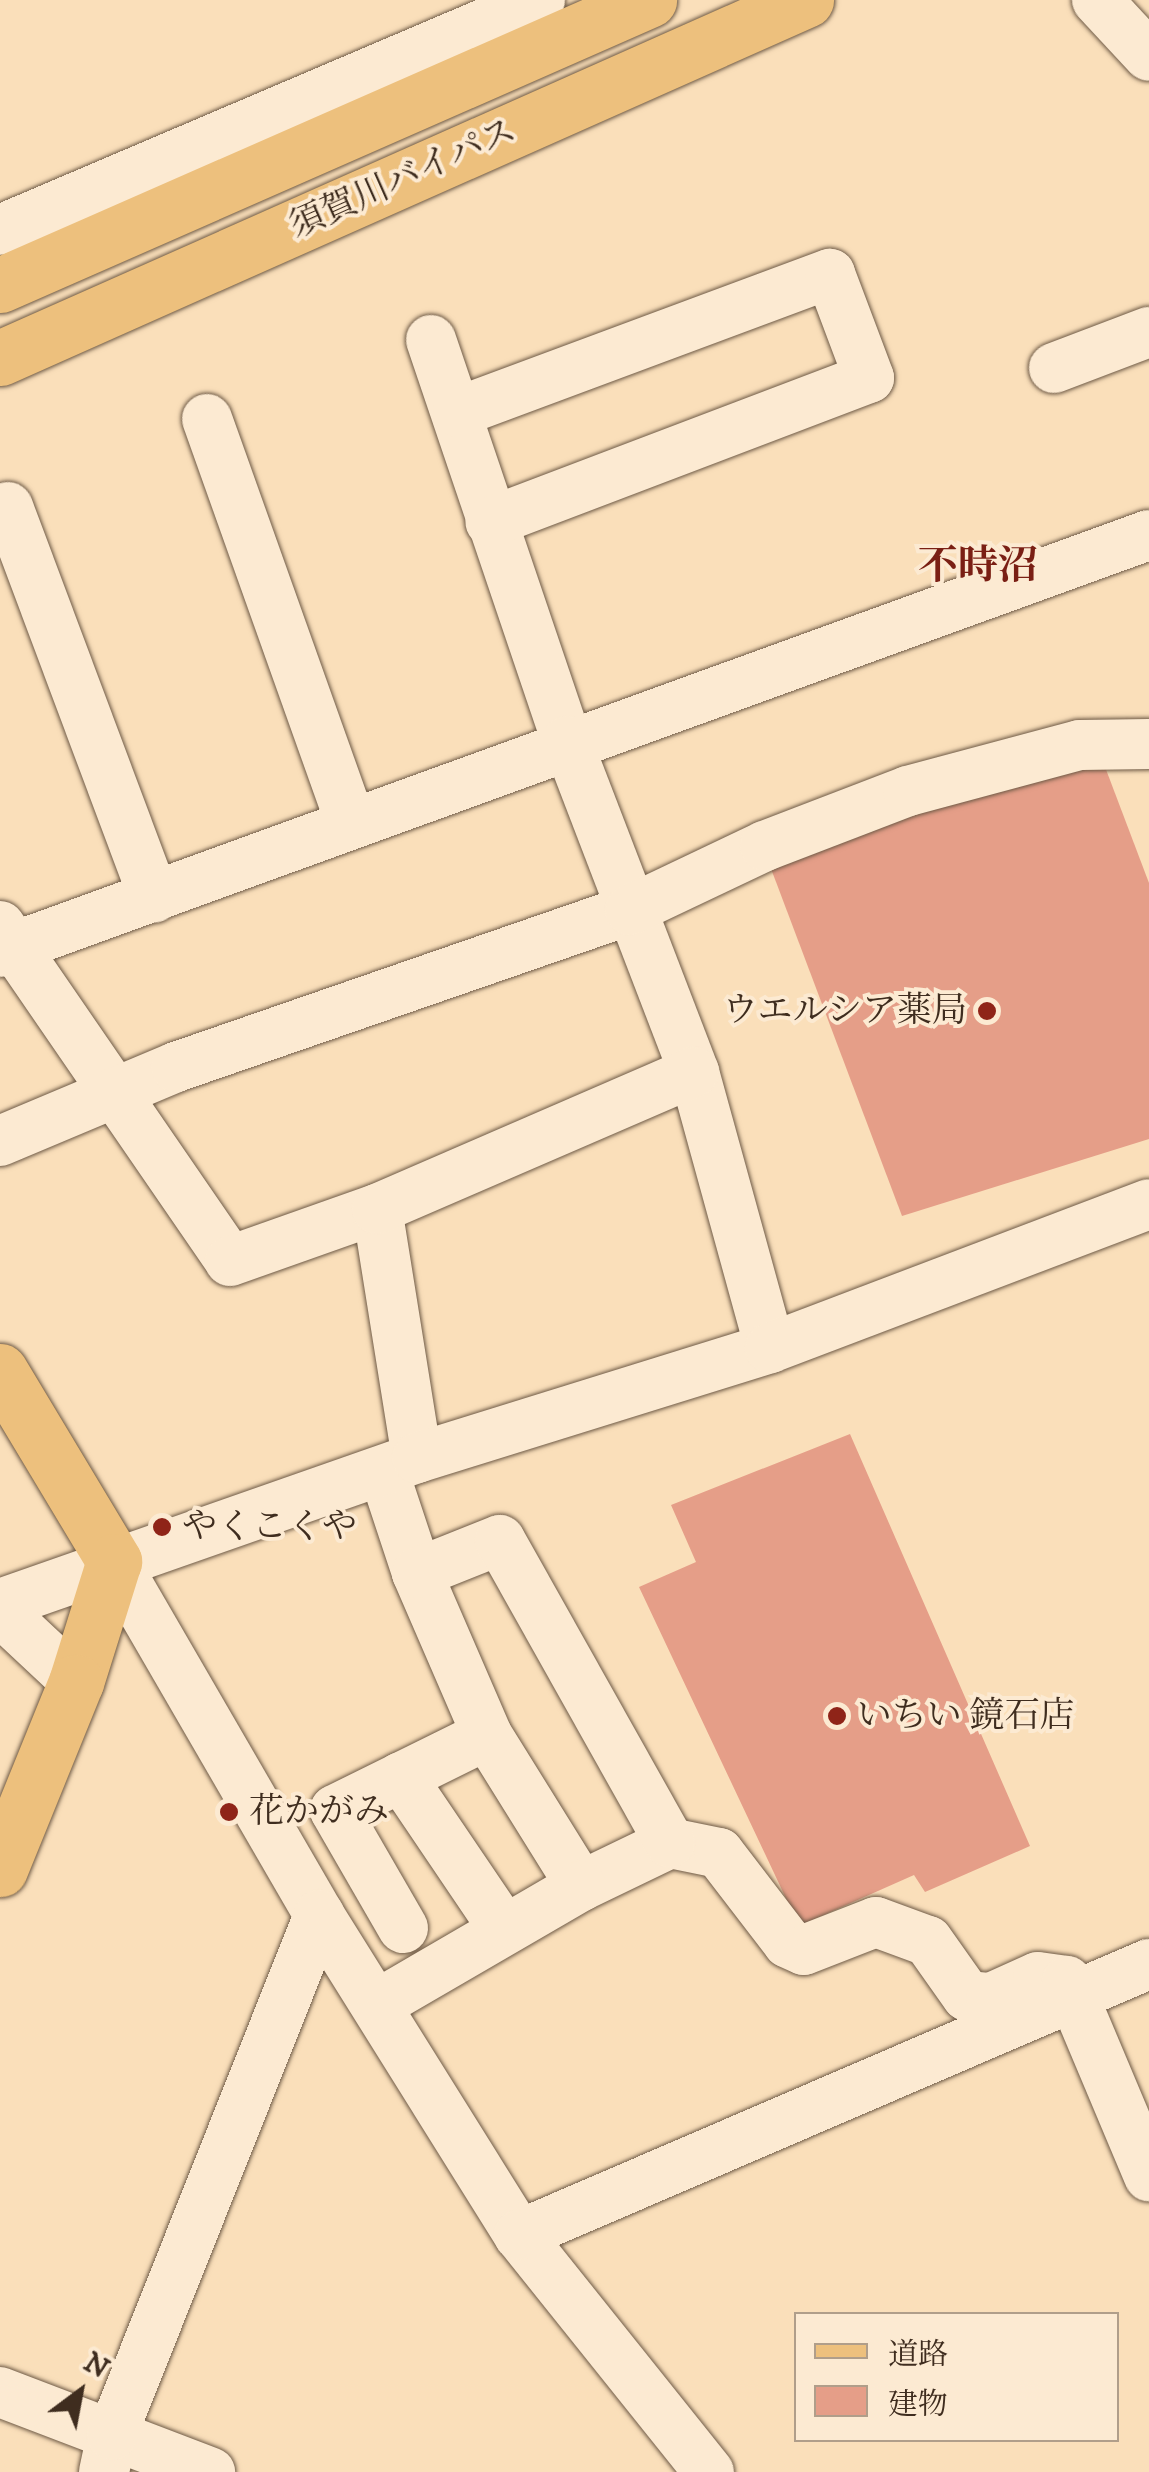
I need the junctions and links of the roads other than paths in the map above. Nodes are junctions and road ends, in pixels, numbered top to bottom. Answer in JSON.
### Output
{"nodes":[{"id":1,"x":540,"y":0,"type":"edge"},
{"id":2,"x":649,"y":0,"type":"edge"},
{"id":3,"x":806,"y":0,"type":"edge"},
{"id":4,"x":1097,"y":0,"type":"edge"},
{"id":5,"x":1149,"y":56,"type":"edge"},
{"id":6,"x":0,"y":230,"type":"edge"},
{"id":7,"x":0,"y":285,"type":"edge"},
{"id":8,"x":1149,"y":332,"type":"edge"},
{"id":9,"x":430,"y":340,"type":"dead end"},
{"id":10,"x":0,"y":358,"type":"edge"},
{"id":11,"x":1054,"y":368,"type":"dead end"},
{"id":12,"x":458,"y":412,"type":"junction"},
{"id":13,"x":206,"y":419,"type":"dead end"},
{"id":14,"x":8,"y":507,"type":"dead end"},
{"id":15,"x":490,"y":522,"type":"junction"},
{"id":16,"x":1149,"y":535,"type":"edge"},
{"id":17,"x":567,"y":741,"type":"junction"},
{"id":18,"x":1149,"y":744,"type":"edge"},
{"id":19,"x":350,"y":820,"type":"junction"},
{"id":20,"x":154,"y":898,"type":"junction"},
{"id":21,"x":630,"y":910,"type":"junction"},
{"id":22,"x":4,"y":942,"type":"edge"},
{"id":23,"x":694,"y":1072,"type":"junction"},
{"id":24,"x":116,"y":1093,"type":"junction"},
{"id":25,"x":0,"y":1141,"type":"edge"},
{"id":26,"x":1149,"y":1204,"type":"edge"},
{"id":27,"x":376,"y":1209,"type":"junction"},
{"id":28,"x":770,"y":1348,"type":"junction"},
{"id":29,"x":0,"y":1371,"type":"edge"},
{"id":30,"x":400,"y":1466,"type":"junction"},
{"id":31,"x":114,"y":1561,"type":"junction"},
{"id":32,"x":417,"y":1573,"type":"junction"},
{"id":33,"x":0,"y":1604,"type":"edge"},
{"id":34,"x":0,"y":1612,"type":"edge"},
{"id":35,"x":76,"y":1682,"type":"junction"},
{"id":36,"x":486,"y":1734,"type":"junction"},
{"id":37,"x":401,"y":1777,"type":"junction"},
{"id":38,"x":670,"y":1843,"type":"junction"},
{"id":39,"x":0,"y":1869,"type":"edge"},
{"id":40,"x":581,"y":1886,"type":"junction"},
{"id":41,"x":319,"y":1915,"type":"junction"},
{"id":42,"x":403,"y":1928,"type":"dead end"},
{"id":43,"x":504,"y":1929,"type":"junction"},
{"id":44,"x":1149,"y":1964,"type":"edge"},
{"id":45,"x":1077,"y":1996,"type":"junction"},
{"id":46,"x":378,"y":2004,"type":"junction"},
{"id":47,"x":1149,"y":2176,"type":"edge"},
{"id":48,"x":519,"y":2235,"type":"junction"},
{"id":49,"x":0,"y":2392,"type":"edge"},
{"id":50,"x":108,"y":2453,"type":"edge"},
{"id":51,"x":210,"y":2472,"type":"edge"},
{"id":52,"x":709,"y":2472,"type":"edge"}],
"edges":[{"from":1,"to":6,"type":"street"},
{"from":2,"to":7,"type":"main road","name":"須賀川バイパス"},
{"from":3,"to":10,"type":"main road","name":"須賀川バイパス"},
{"from":4,"to":5,"type":"street"},
{"from":8,"to":11,"type":"street"},
{"from":9,"to":12,"type":"street"},
{"from":12,"to":15,"type":"street"},
{"from":12,"to":15,"type":"street"},
{"from":13,"to":19,"type":"street"},
{"from":14,"to":20,"type":"street"},
{"from":15,"to":17,"type":"street"},
{"from":16,"to":17,"type":"street"},
{"from":17,"to":19,"type":"street"},
{"from":17,"to":21,"type":"street"},
{"from":18,"to":21,"type":"street"},
{"from":19,"to":20,"type":"street"},
{"from":20,"to":22,"type":"street"},
{"from":21,"to":23,"type":"street"},
{"from":21,"to":24,"type":"street"},
{"from":22,"to":24,"type":"street"},
{"from":23,"to":27,"type":"street"},
{"from":23,"to":28,"type":"street"},
{"from":24,"to":25,"type":"street"},
{"from":24,"to":27,"type":"street"},
{"from":26,"to":28,"type":"street"},
{"from":27,"to":30,"type":"street"},
{"from":28,"to":30,"type":"street"},
{"from":29,"to":31,"type":"main road"},
{"from":30,"to":31,"type":"street"},
{"from":30,"to":32,"type":"street"},
{"from":31,"to":33,"type":"street"},
{"from":31,"to":35,"type":"main road"},
{"from":31,"to":41,"type":"street"},
{"from":32,"to":36,"type":"street"},
{"from":32,"to":38,"type":"street"},
{"from":34,"to":35,"type":"street"},
{"from":35,"to":39,"type":"main road"},
{"from":36,"to":37,"type":"street"},
{"from":36,"to":40,"type":"street"},
{"from":37,"to":42,"type":"street"},
{"from":37,"to":43,"type":"street"},
{"from":38,"to":40,"type":"street"},
{"from":38,"to":45,"type":"street"},
{"from":40,"to":43,"type":"street"},
{"from":41,"to":46,"type":"street"},
{"from":41,"to":50,"type":"street"},
{"from":43,"to":46,"type":"street"},
{"from":44,"to":45,"type":"street"},
{"from":45,"to":47,"type":"street"},
{"from":45,"to":48,"type":"street"},
{"from":46,"to":48,"type":"street"},
{"from":48,"to":52,"type":"street"},
{"from":49,"to":50,"type":"street"},
{"from":50,"to":51,"type":"street"}]}
